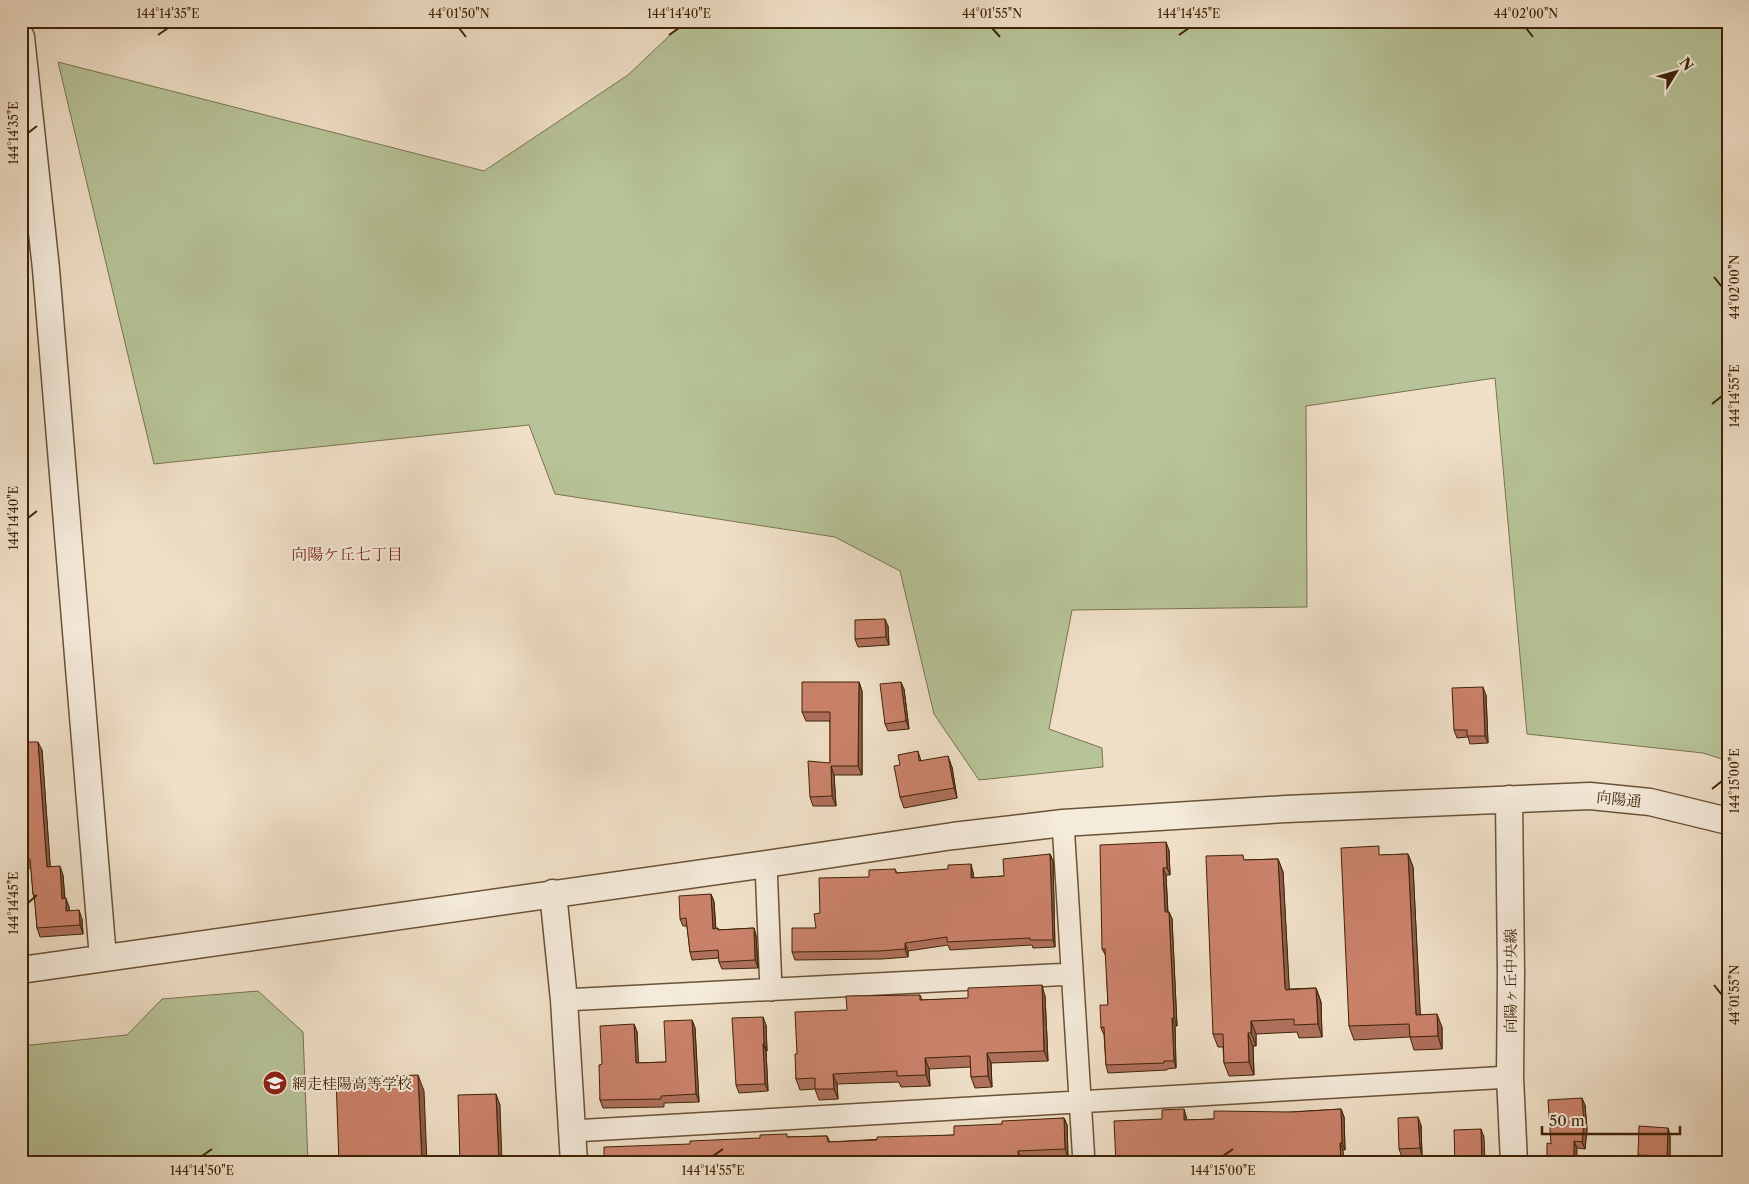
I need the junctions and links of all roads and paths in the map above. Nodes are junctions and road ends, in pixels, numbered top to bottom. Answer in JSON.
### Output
{"nodes":[{"id":1,"x":21,"y":37,"type":"edge"},
{"id":2,"x":1509,"y":799,"type":"junction"},
{"id":3,"x":1728,"y":821,"type":"edge"},
{"id":4,"x":1063,"y":823,"type":"junction"},
{"id":5,"x":766,"y":864,"type":"junction"},
{"id":6,"x":553,"y":893,"type":"junction"},
{"id":7,"x":103,"y":958,"type":"junction"},
{"id":8,"x":21,"y":970,"type":"edge"},
{"id":9,"x":1072,"y":974,"type":"junction"},
{"id":10,"x":771,"y":990,"type":"junction"},
{"id":11,"x":564,"y":1000,"type":"junction"},
{"id":12,"x":1510,"y":1077,"type":"junction"},
{"id":13,"x":1079,"y":1102,"type":"junction"},
{"id":14,"x":573,"y":1131,"type":"junction"},
{"id":15,"x":574,"y":1163,"type":"edge"},
{"id":16,"x":1084,"y":1163,"type":"edge"},
{"id":17,"x":1514,"y":1163,"type":"edge"}],
"edges":[{"from":1,"to":7,"type":"street"},
{"from":2,"to":3,"type":"street","name":"向陽通"},
{"from":2,"to":4,"type":"street","name":"向陽通"},
{"from":2,"to":12,"type":"street","name":"向陽ヶ丘中央線"},
{"from":4,"to":5,"type":"street","name":"向陽通"},
{"from":4,"to":9,"type":"street"},
{"from":5,"to":6,"type":"street","name":"向陽通"},
{"from":5,"to":10,"type":"street"},
{"from":6,"to":7,"type":"street","name":"向陽通"},
{"from":6,"to":11,"type":"street"},
{"from":7,"to":8,"type":"street","name":"向陽通"},
{"from":9,"to":10,"type":"street"},
{"from":9,"to":13,"type":"street"},
{"from":10,"to":11,"type":"street"},
{"from":11,"to":14,"type":"street"},
{"from":12,"to":13,"type":"street"},
{"from":12,"to":17,"type":"street","name":"向陽ヶ丘中央線"},
{"from":13,"to":14,"type":"street"},
{"from":13,"to":16,"type":"street"},
{"from":14,"to":15,"type":"street"}]}
